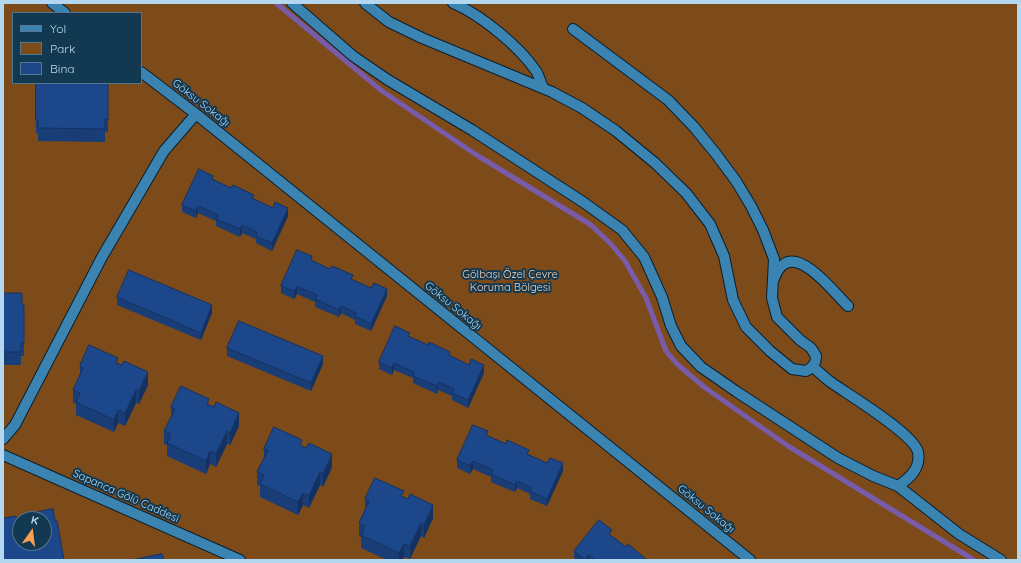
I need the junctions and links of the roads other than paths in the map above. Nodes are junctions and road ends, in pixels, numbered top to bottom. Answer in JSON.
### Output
{"nodes":[{"id":1,"x":52,"y":3,"type":"edge"},
{"id":2,"x":292,"y":3,"type":"edge"},
{"id":3,"x":365,"y":3,"type":"edge"},
{"id":4,"x":453,"y":3,"type":"edge"},
{"id":5,"x":64,"y":12,"type":"edge"},
{"id":6,"x":573,"y":28,"type":"dead end"},
{"id":7,"x":142,"y":73,"type":"edge"},
{"id":8,"x":543,"y":88,"type":"junction"},
{"id":9,"x":196,"y":114,"type":"junction"},
{"id":10,"x":774,"y":279,"type":"junction"},
{"id":11,"x":848,"y":306,"type":"dead end"},
{"id":12,"x":813,"y":367,"type":"junction"},
{"id":13,"x":3,"y":439,"type":"edge"},
{"id":14,"x":3,"y":455,"type":"edge"},
{"id":15,"x":898,"y":486,"type":"junction"},
{"id":16,"x":240,"y":560,"type":"edge"},
{"id":17,"x":750,"y":560,"type":"edge"},
{"id":18,"x":1001,"y":560,"type":"edge"}],
"edges":[{"from":1,"to":5,"type":"street"},
{"from":2,"to":15,"type":"street"},
{"from":3,"to":8,"type":"street"},
{"from":4,"to":8,"type":"street"},
{"from":6,"to":10,"type":"street"},
{"from":7,"to":9,"type":"street","name":"Göksu Sokağı"},
{"from":8,"to":12,"type":"street"},
{"from":9,"to":13,"type":"street"},
{"from":9,"to":17,"type":"street","name":"Göksu Sokağı"},
{"from":10,"to":11,"type":"street"},
{"from":10,"to":12,"type":"street"},
{"from":12,"to":15,"type":"street"},
{"from":14,"to":16,"type":"street","name":"Sapanca Gölü Caddesi"},
{"from":15,"to":18,"type":"street"}]}
